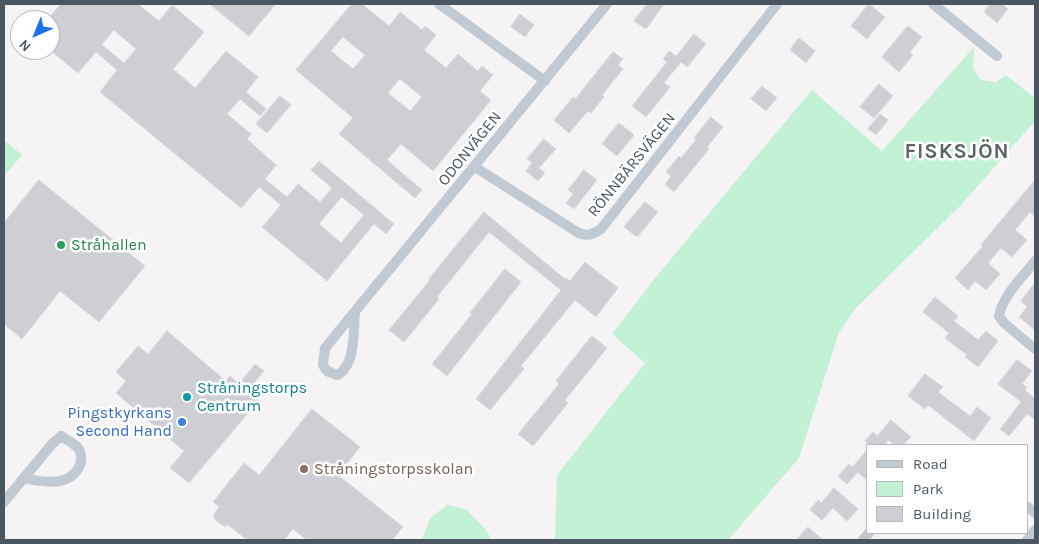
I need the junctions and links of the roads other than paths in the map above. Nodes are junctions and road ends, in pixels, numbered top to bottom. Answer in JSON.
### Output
{"nodes":[{"id":1,"x":438,"y":4,"type":"edge"},
{"id":2,"x":607,"y":4,"type":"edge"},
{"id":3,"x":777,"y":4,"type":"edge"},
{"id":4,"x":933,"y":4,"type":"edge"},
{"id":5,"x":997,"y":56,"type":"dead end"},
{"id":6,"x":544,"y":81,"type":"junction"},
{"id":7,"x":476,"y":167,"type":"junction"},
{"id":8,"x":1035,"y":261,"type":"edge"},
{"id":9,"x":355,"y":313,"type":"junction"},
{"id":10,"x":1035,"y":349,"type":"edge"},
{"id":11,"x":24,"y":478,"type":"junction"},
{"id":12,"x":4,"y":502,"type":"edge"},
{"id":13,"x":1035,"y":530,"type":"edge"},
{"id":14,"x":1027,"y":540,"type":"edge"}],
"edges":[{"from":1,"to":6,"type":"street"},
{"from":2,"to":6,"type":"street","name":"ODONVÄGEN"},
{"from":3,"to":7,"type":"street","name":"RÖNNBÄRSVÄGEN"},
{"from":4,"to":5,"type":"street"},
{"from":6,"to":7,"type":"street","name":"ODONVÄGEN"},
{"from":7,"to":9,"type":"street","name":"ODONVÄGEN"},
{"from":8,"to":10,"type":"street"},
{"from":9,"to":9,"type":"street","name":"ODONVÄGEN"},
{"from":11,"to":11,"type":"street"},
{"from":11,"to":12,"type":"street"},
{"from":13,"to":14,"type":"street"}]}
